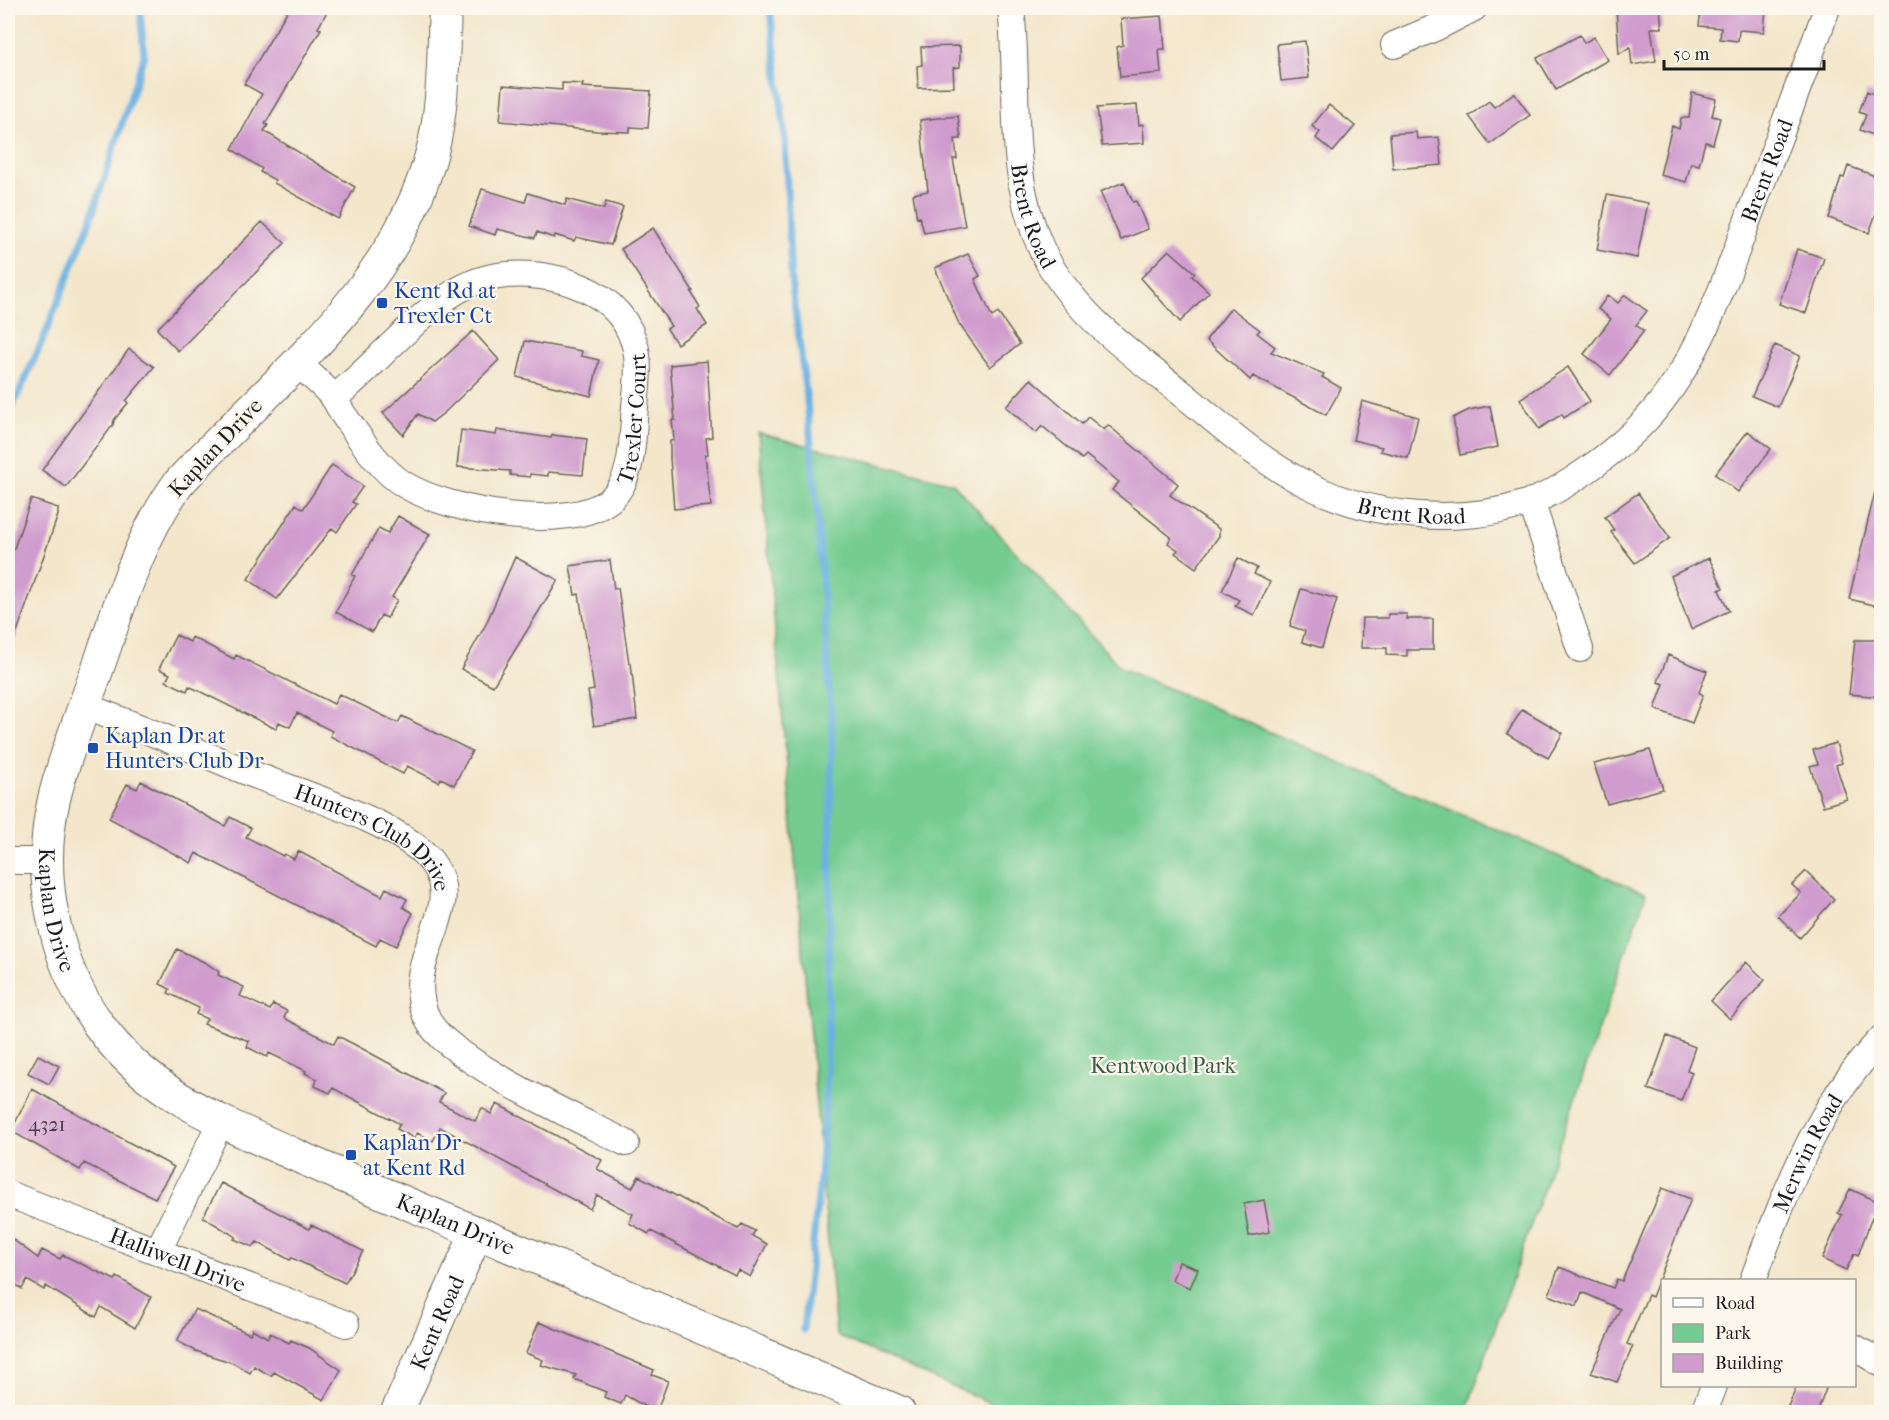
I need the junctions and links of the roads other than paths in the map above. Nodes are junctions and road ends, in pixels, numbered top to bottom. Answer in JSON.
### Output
{"nodes":[{"id":1,"x":445,"y":8,"type":"edge"},
{"id":2,"x":1011,"y":8,"type":"edge"},
{"id":3,"x":1474,"y":8,"type":"edge"},
{"id":4,"x":1827,"y":8,"type":"edge"},
{"id":5,"x":1394,"y":45,"type":"dead end"},
{"id":6,"x":297,"y":362,"type":"junction"},
{"id":7,"x":334,"y":398,"type":"junction"},
{"id":8,"x":1531,"y":501,"type":"junction"},
{"id":9,"x":1581,"y":649,"type":"dead end"},
{"id":10,"x":84,"y":706,"type":"junction"},
{"id":11,"x":8,"y":861,"type":"edge"},
{"id":12,"x":47,"y":861,"type":"junction"},
{"id":13,"x":1881,"y":1038,"type":"edge"},
{"id":14,"x":221,"y":1121,"type":"junction"},
{"id":15,"x":626,"y":1143,"type":"dead end"},
{"id":16,"x":8,"y":1194,"type":"edge"},
{"id":17,"x":477,"y":1232,"type":"junction"},
{"id":18,"x":158,"y":1251,"type":"junction"},
{"id":19,"x":1754,"y":1279,"type":"edge"},
{"id":20,"x":346,"y":1324,"type":"dead end"},
{"id":21,"x":1856,"y":1348,"type":"edge"},
{"id":22,"x":1881,"y":1364,"type":"edge"},
{"id":23,"x":1714,"y":1387,"type":"edge"},
{"id":24,"x":397,"y":1413,"type":"edge"},
{"id":25,"x":899,"y":1413,"type":"edge"},
{"id":26,"x":1704,"y":1413,"type":"edge"}],
"edges":[{"from":1,"to":6,"type":"street","name":"Kaplan Drive"},
{"from":2,"to":8,"type":"street","name":"Brent Road"},
{"from":3,"to":5,"type":"street"},
{"from":4,"to":8,"type":"street","name":"Brent Road"},
{"from":6,"to":7,"type":"street","name":"Trexler Court"},
{"from":6,"to":10,"type":"street","name":"Kaplan Drive"},
{"from":7,"to":7,"type":"street","name":"Trexler Court"},
{"from":8,"to":9,"type":"street"},
{"from":10,"to":12,"type":"street","name":"Kaplan Drive"},
{"from":10,"to":15,"type":"street","name":"Hunters Club Drive"},
{"from":11,"to":12,"type":"street"},
{"from":12,"to":14,"type":"street","name":"Kaplan Drive"},
{"from":13,"to":19,"type":"street","name":"Merwin Road"},
{"from":14,"to":17,"type":"street","name":"Kaplan Drive"},
{"from":14,"to":18,"type":"street"},
{"from":16,"to":18,"type":"street","name":"Halliwell Drive"},
{"from":17,"to":24,"type":"street","name":"Kent Road"},
{"from":17,"to":25,"type":"street","name":"Kaplan Drive"},
{"from":18,"to":20,"type":"street","name":"Halliwell Drive"},
{"from":21,"to":22,"type":"street"},
{"from":23,"to":26,"type":"street"}]}
